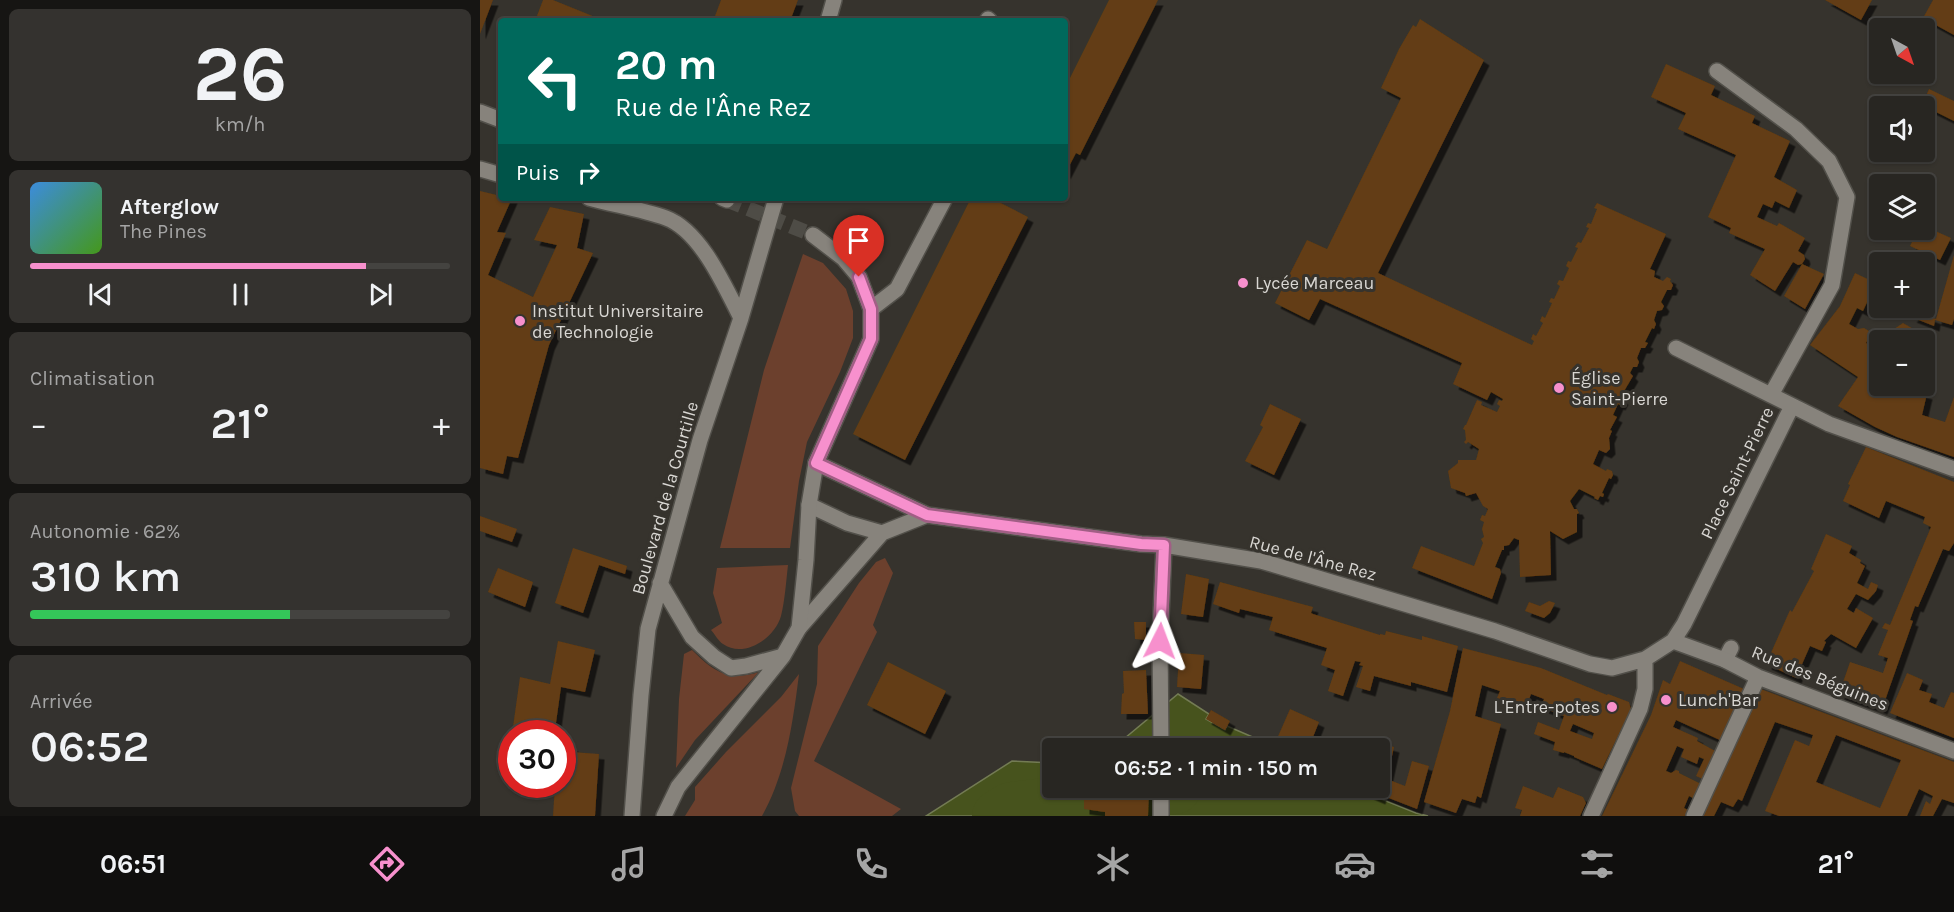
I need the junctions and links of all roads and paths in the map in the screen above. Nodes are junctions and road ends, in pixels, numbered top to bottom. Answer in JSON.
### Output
{"nodes":[{"id":1,"x":834,"y":0,"type":"edge"},
{"id":2,"x":829,"y":18,"type":"edge"},
{"id":3,"x":1717,"y":71,"type":"dead end"},
{"id":4,"x":480,"y":112,"type":"edge"},
{"id":5,"x":498,"y":119,"type":"edge"},
{"id":6,"x":480,"y":169,"type":"edge"},
{"id":7,"x":498,"y":174,"type":"edge"},
{"id":8,"x":600,"y":201,"type":"edge"},
{"id":9,"x":775,"y":201,"type":"edge"},
{"id":10,"x":943,"y":201,"type":"edge"},
{"id":11,"x":813,"y":235,"type":"tunnel mouth"},
{"id":12,"x":871,"y":309,"type":"junction"},
{"id":13,"x":741,"y":318,"type":"junction"},
{"id":14,"x":1676,"y":348,"type":"dead end"},
{"id":15,"x":1771,"y":395,"type":"junction"},
{"id":16,"x":1792,"y":406,"type":"junction"},
{"id":17,"x":816,"y":463,"type":"junction"},
{"id":18,"x":1954,"y":469,"type":"edge"},
{"id":19,"x":809,"y":505,"type":"junction"},
{"id":20,"x":927,"y":515,"type":"junction"},
{"id":21,"x":882,"y":533,"type":"junction"},
{"id":22,"x":1164,"y":545,"type":"junction"},
{"id":23,"x":660,"y":583,"type":"junction"},
{"id":24,"x":799,"y":628,"type":"junction"},
{"id":25,"x":1673,"y":641,"type":"junction"},
{"id":26,"x":783,"y":656,"type":"junction"},
{"id":27,"x":1645,"y":659,"type":"junction"},
{"id":28,"x":1758,"y":677,"type":"junction"},
{"id":29,"x":1161,"y":738,"type":"edge"},
{"id":30,"x":1954,"y":751,"type":"edge"},
{"id":31,"x":1161,"y":798,"type":"edge"},
{"id":32,"x":632,"y":816,"type":"edge"},
{"id":33,"x":664,"y":816,"type":"edge"},
{"id":34,"x":1161,"y":816,"type":"edge"},
{"id":35,"x":1591,"y":816,"type":"edge"},
{"id":36,"x":1695,"y":816,"type":"edge"}],
"edges":[{"from":1,"to":2,"type":"street"},
{"from":3,"to":15,"type":"street"},
{"from":4,"to":5,"type":"street"},
{"from":6,"to":7,"type":"street"},
{"from":8,"to":13,"type":"street"},
{"from":9,"to":13,"type":"street","name":"Boulevard de la Courtille"},
{"from":10,"to":12,"type":"street"},
{"from":11,"to":12,"type":"street"},
{"from":12,"to":17,"type":"street"},
{"from":13,"to":23,"type":"street","name":"Boulevard de la Courtille"},
{"from":14,"to":15,"type":"street","name":"Place Saint-Pierre"},
{"from":15,"to":16,"type":"street","name":"Place Saint-Pierre"},
{"from":16,"to":18,"type":"street"},
{"from":16,"to":25,"type":"street","name":"Place Saint-Pierre"},
{"from":17,"to":19,"type":"street"},
{"from":17,"to":20,"type":"street","name":"Rue de l'Âne Rez"},
{"from":19,"to":21,"type":"street"},
{"from":19,"to":24,"type":"street"},
{"from":20,"to":21,"type":"street","name":"Rue de l'Âne Rez"},
{"from":20,"to":22,"type":"street","name":"Rue de l'Âne Rez"},
{"from":21,"to":24,"type":"street","name":"Rue de l'Âne Rez"},
{"from":22,"to":27,"type":"street","name":"Rue de l'Âne Rez"},
{"from":22,"to":29,"type":"street"},
{"from":23,"to":26,"type":"street"},
{"from":23,"to":32,"type":"street","name":"Boulevard de la Courtille"},
{"from":24,"to":26,"type":"street"},
{"from":25,"to":27,"type":"street","name":"Rue de l'Âne Rez"},
{"from":25,"to":28,"type":"street","name":"Rue des Béguines"},
{"from":26,"to":33,"type":"street"},
{"from":27,"to":35,"type":"street"},
{"from":28,"to":30,"type":"street","name":"Rue des Béguines"},
{"from":28,"to":36,"type":"street"},
{"from":31,"to":34,"type":"street"}]}
